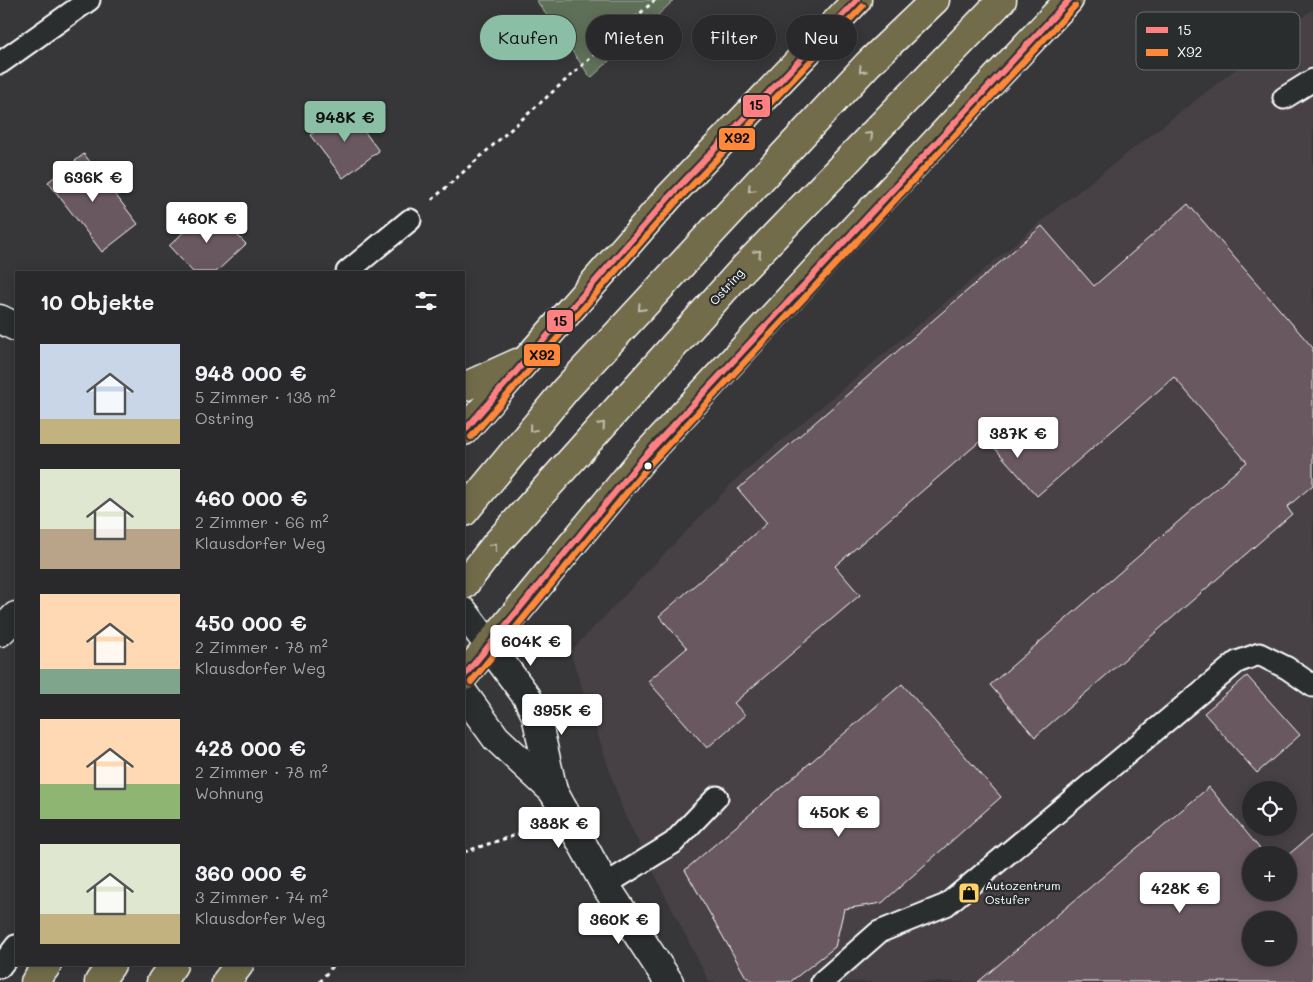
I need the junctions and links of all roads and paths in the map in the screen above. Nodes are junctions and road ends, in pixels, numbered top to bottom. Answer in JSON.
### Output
{"nodes":[{"id":1,"x":89,"y":0,"type":"edge"},
{"id":2,"x":655,"y":0,"type":"edge"},
{"id":3,"x":857,"y":0,"type":"edge"},
{"id":4,"x":935,"y":0,"type":"edge"},
{"id":5,"x":1002,"y":0,"type":"edge"},
{"id":6,"x":1069,"y":0,"type":"edge"},
{"id":7,"x":0,"y":64,"type":"edge"},
{"id":8,"x":1313,"y":80,"type":"edge"},
{"id":9,"x":1284,"y":98,"type":"dead end"},
{"id":10,"x":410,"y":220,"type":"joint"},
{"id":11,"x":348,"y":271,"type":"edge"},
{"id":12,"x":0,"y":319,"type":"edge"},
{"id":13,"x":15,"y":326,"type":"edge"},
{"id":14,"x":529,"y":356,"type":"junction"},
{"id":15,"x":465,"y":387,"type":"edge"},
{"id":16,"x":465,"y":430,"type":"edge"},
{"id":17,"x":465,"y":511,"type":"edge"},
{"id":18,"x":465,"y":584,"type":"edge"},
{"id":19,"x":15,"y":617,"type":"edge"},
{"id":20,"x":468,"y":618,"type":"edge"},
{"id":21,"x":0,"y":632,"type":"edge"},
{"id":22,"x":495,"y":655,"type":"junction"},
{"id":23,"x":465,"y":675,"type":"edge"},
{"id":24,"x":1313,"y":686,"type":"edge"},
{"id":25,"x":467,"y":698,"type":"edge"},
{"id":26,"x":552,"y":791,"type":"junction"},
{"id":27,"x":717,"y":797,"type":"dead end"},
{"id":28,"x":567,"y":818,"type":"junction"},
{"id":29,"x":465,"y":852,"type":"edge"},
{"id":30,"x":605,"y":885,"type":"junction"},
{"id":31,"x":15,"y":947,"type":"edge"},
{"id":32,"x":46,"y":966,"type":"edge"},
{"id":33,"x":110,"y":966,"type":"edge"},
{"id":34,"x":172,"y":966,"type":"edge"},
{"id":35,"x":238,"y":966,"type":"edge"},
{"id":36,"x":332,"y":966,"type":"edge"},
{"id":37,"x":0,"y":967,"type":"edge"},
{"id":38,"x":35,"y":982,"type":"edge"},
{"id":39,"x":99,"y":982,"type":"edge"},
{"id":40,"x":161,"y":982,"type":"edge"},
{"id":41,"x":226,"y":982,"type":"edge"},
{"id":42,"x":320,"y":982,"type":"edge"},
{"id":43,"x":669,"y":982,"type":"edge"},
{"id":44,"x":822,"y":982,"type":"edge"}],
"edges":[{"from":1,"to":7,"type":"lane"},
{"from":2,"to":10,"type":"path"},
{"from":3,"to":14,"type":"highway"},
{"from":4,"to":17,"type":"highway","one_way":true},
{"from":18,"to":5,"type":"highway","name":"Ostring","one_way":true},
{"from":6,"to":22,"type":"highway"},
{"from":8,"to":9,"type":"lane"},
{"from":10,"to":11,"type":"lane"},
{"from":12,"to":13,"type":"street"},
{"from":14,"to":15,"type":"highway"},
{"from":14,"to":16,"type":"highway"},
{"from":19,"to":21,"type":"street"},
{"from":20,"to":22,"type":"street"},
{"from":22,"to":23,"type":"highway"},
{"from":22,"to":26,"type":"street"},
{"from":24,"to":44,"type":"lane"},
{"from":25,"to":26,"type":"street"},
{"from":26,"to":28,"type":"street"},
{"from":27,"to":30,"type":"lane"},
{"from":28,"to":29,"type":"path"},
{"from":28,"to":30,"type":"street"},
{"from":30,"to":43,"type":"street"},
{"from":31,"to":37,"type":"lane"},
{"from":32,"to":38,"type":"highway"},
{"from":33,"to":39,"type":"highway"},
{"from":34,"to":40,"type":"highway"},
{"from":35,"to":41,"type":"highway"},
{"from":36,"to":42,"type":"path"}]}
